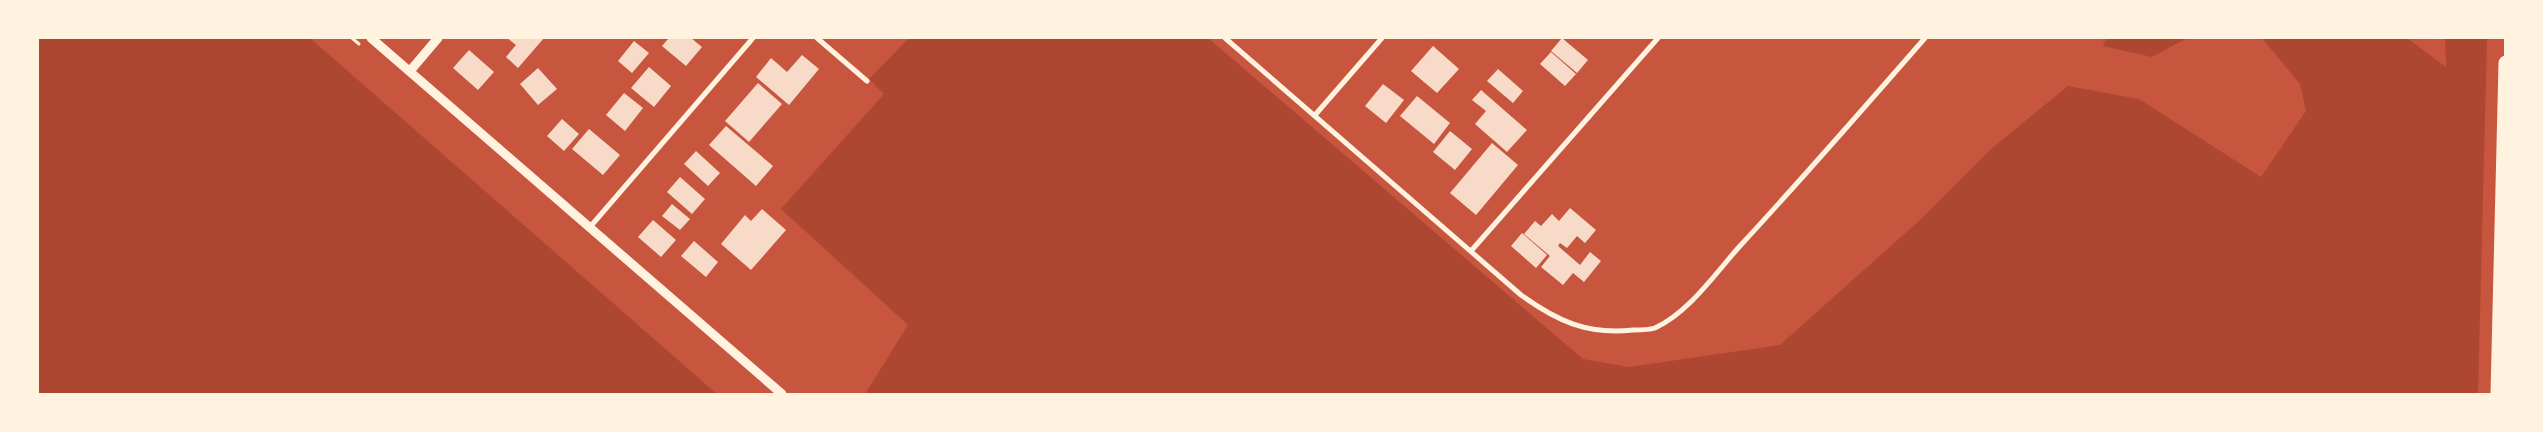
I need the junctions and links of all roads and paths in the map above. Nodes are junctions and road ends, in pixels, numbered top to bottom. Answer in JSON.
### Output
{"nodes":[{"id":1,"x":371,"y":38,"type":"edge"},
{"id":2,"x":438,"y":38,"type":"edge"},
{"id":3,"x":753,"y":38,"type":"edge"},
{"id":4,"x":817,"y":38,"type":"edge"},
{"id":5,"x":1225,"y":38,"type":"edge"},
{"id":6,"x":1382,"y":38,"type":"edge"},
{"id":7,"x":1658,"y":38,"type":"edge"},
{"id":8,"x":1925,"y":38,"type":"edge"},
{"id":9,"x":2506,"y":63,"type":"edge"},
{"id":10,"x":410,"y":71,"type":"junction"},
{"id":11,"x":868,"y":81,"type":"dead end"},
{"id":12,"x":1315,"y":115,"type":"junction"},
{"id":13,"x":590,"y":227,"type":"junction"},
{"id":14,"x":1471,"y":251,"type":"junction"},
{"id":15,"x":782,"y":394,"type":"edge"},
{"id":16,"x":2498,"y":394,"type":"edge"}],
"edges":[{"from":1,"to":10,"type":"street"},
{"from":2,"to":10,"type":"street"},
{"from":3,"to":13,"type":"street"},
{"from":4,"to":11,"type":"street"},
{"from":5,"to":12,"type":"street"},
{"from":6,"to":12,"type":"street"},
{"from":7,"to":14,"type":"street"},
{"from":8,"to":14,"type":"street"},
{"from":9,"to":16,"type":"highway"},
{"from":10,"to":13,"type":"street"},
{"from":12,"to":14,"type":"street"},
{"from":13,"to":15,"type":"street"}]}
